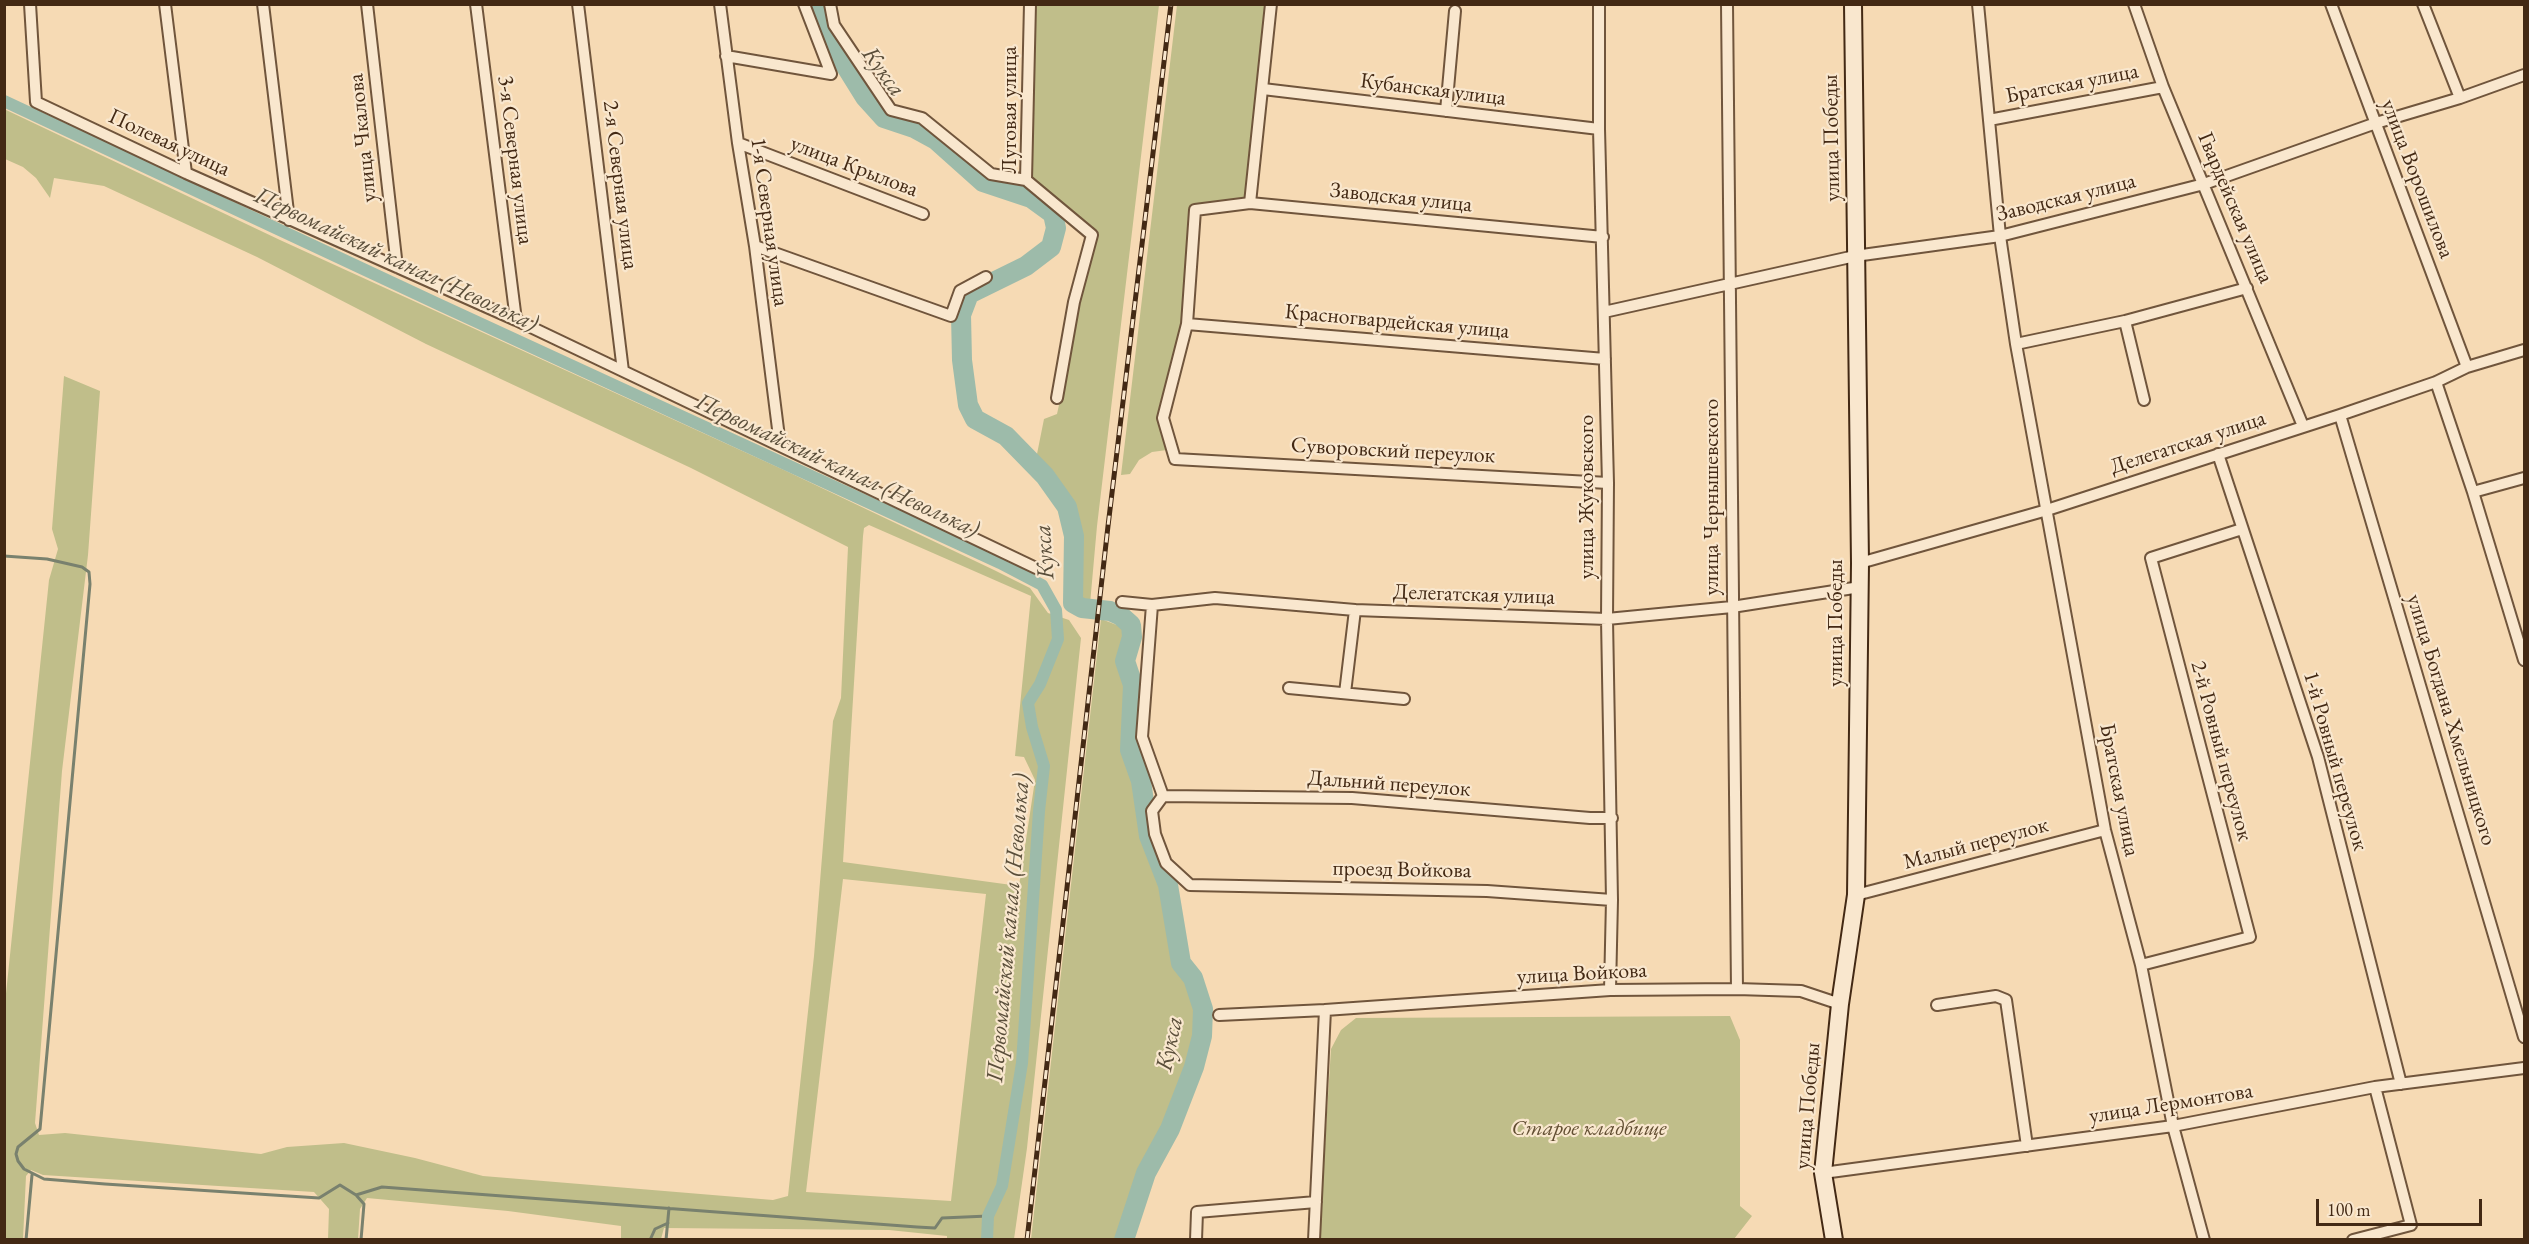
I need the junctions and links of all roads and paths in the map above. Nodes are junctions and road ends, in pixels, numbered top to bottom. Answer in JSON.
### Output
{"nodes":[{"id":1,"x":30,"y":4,"type":"edge"},
{"id":2,"x":165,"y":4,"type":"edge"},
{"id":3,"x":263,"y":4,"type":"edge"},
{"id":4,"x":367,"y":4,"type":"edge"},
{"id":5,"x":476,"y":4,"type":"edge"},
{"id":6,"x":578,"y":4,"type":"edge"},
{"id":7,"x":720,"y":4,"type":"edge"},
{"id":8,"x":804,"y":4,"type":"edge"},
{"id":9,"x":830,"y":4,"type":"edge"},
{"id":10,"x":1030,"y":4,"type":"edge"},
{"id":11,"x":1271,"y":4,"type":"edge"},
{"id":12,"x":1599,"y":4,"type":"edge"},
{"id":13,"x":1727,"y":4,"type":"edge"},
{"id":14,"x":1852,"y":4,"type":"edge"},
{"id":15,"x":1978,"y":4,"type":"edge"},
{"id":16,"x":2134,"y":4,"type":"edge"},
{"id":17,"x":2331,"y":4,"type":"edge"},
{"id":18,"x":2423,"y":4,"type":"edge"},
{"id":19,"x":1455,"y":11,"type":"dead end"},
{"id":20,"x":726,"y":56,"type":"junction"},
{"id":21,"x":2524,"y":75,"type":"edge"},
{"id":22,"x":2163,"y":87,"type":"junction"},
{"id":23,"x":1263,"y":90,"type":"junction"},
{"id":24,"x":2460,"y":98,"type":"junction"},
{"id":25,"x":1446,"y":111,"type":"junction"},
{"id":26,"x":1989,"y":120,"type":"junction"},
{"id":27,"x":2376,"y":123,"type":"junction"},
{"id":28,"x":1599,"y":129,"type":"junction"},
{"id":29,"x":738,"y":143,"type":"junction"},
{"id":30,"x":186,"y":173,"type":"junction"},
{"id":31,"x":1026,"y":180,"type":"junction"},
{"id":32,"x":2204,"y":184,"type":"junction"},
{"id":33,"x":1250,"y":202,"type":"junction"},
{"id":34,"x":923,"y":214,"type":"dead end"},
{"id":35,"x":289,"y":220,"type":"junction"},
{"id":36,"x":2000,"y":236,"type":"junction"},
{"id":37,"x":1603,"y":237,"type":"junction"},
{"id":38,"x":755,"y":246,"type":"junction"},
{"id":39,"x":1856,"y":256,"type":"junction"},
{"id":40,"x":397,"y":267,"type":"junction"},
{"id":41,"x":986,"y":277,"type":"dead end"},
{"id":42,"x":1730,"y":284,"type":"junction"},
{"id":43,"x":2247,"y":288,"type":"junction"},
{"id":44,"x":1604,"y":312,"type":"junction"},
{"id":45,"x":516,"y":320,"type":"junction"},
{"id":46,"x":2125,"y":321,"type":"junction"},
{"id":47,"x":1187,"y":324,"type":"junction"},
{"id":48,"x":2016,"y":344,"type":"junction"},
{"id":49,"x":2524,"y":350,"type":"edge"},
{"id":50,"x":1605,"y":359,"type":"junction"},
{"id":51,"x":2468,"y":367,"type":"junction"},
{"id":52,"x":623,"y":371,"type":"junction"},
{"id":53,"x":2436,"y":382,"type":"junction"},
{"id":54,"x":1057,"y":398,"type":"dead end"},
{"id":55,"x":2144,"y":400,"type":"dead end"},
{"id":56,"x":2340,"y":415,"type":"junction"},
{"id":57,"x":2303,"y":426,"type":"junction"},
{"id":58,"x":780,"y":445,"type":"junction"},
{"id":59,"x":2218,"y":454,"type":"junction"},
{"id":60,"x":2524,"y":478,"type":"edge"},
{"id":61,"x":1608,"y":483,"type":"junction"},
{"id":62,"x":2473,"y":492,"type":"junction"},
{"id":63,"x":2048,"y":510,"type":"junction"},
{"id":64,"x":2242,"y":529,"type":"junction"},
{"id":65,"x":1860,"y":563,"type":"junction"},
{"id":66,"x":1036,"y":568,"type":"dead end"},
{"id":67,"x":1860,"y":587,"type":"junction"},
{"id":68,"x":1122,"y":602,"type":"dead end"},
{"id":69,"x":1152,"y":605,"type":"junction"},
{"id":70,"x":1732,"y":607,"type":"junction"},
{"id":71,"x":1355,"y":610,"type":"junction"},
{"id":72,"x":1607,"y":619,"type":"junction"},
{"id":73,"x":2524,"y":660,"type":"edge"},
{"id":74,"x":1289,"y":688,"type":"dead end"},
{"id":75,"x":1345,"y":693,"type":"junction"},
{"id":76,"x":1404,"y":699,"type":"dead end"},
{"id":77,"x":1163,"y":796,"type":"junction"},
{"id":78,"x":1612,"y":818,"type":"junction"},
{"id":79,"x":2105,"y":830,"type":"junction"},
{"id":80,"x":1856,"y":895,"type":"junction"},
{"id":81,"x":1612,"y":900,"type":"junction"},
{"id":82,"x":2141,"y":965,"type":"junction"},
{"id":83,"x":1737,"y":989,"type":"junction"},
{"id":84,"x":1610,"y":990,"type":"junction"},
{"id":85,"x":1840,"y":1005,"type":"junction"},
{"id":86,"x":1937,"y":1005,"type":"dead end"},
{"id":87,"x":1325,"y":1010,"type":"junction"},
{"id":88,"x":1219,"y":1015,"type":"dead end"},
{"id":89,"x":2524,"y":1037,"type":"edge"},
{"id":90,"x":2524,"y":1068,"type":"edge"},
{"id":91,"x":2401,"y":1084,"type":"junction"},
{"id":92,"x":2375,"y":1087,"type":"junction"},
{"id":93,"x":2173,"y":1126,"type":"junction"},
{"id":94,"x":2027,"y":1146,"type":"junction"},
{"id":95,"x":1823,"y":1173,"type":"junction"},
{"id":96,"x":1316,"y":1202,"type":"junction"},
{"id":97,"x":1196,"y":1239,"type":"edge"},
{"id":98,"x":1314,"y":1239,"type":"edge"},
{"id":99,"x":1834,"y":1239,"type":"edge"},
{"id":100,"x":2204,"y":1239,"type":"edge"},
{"id":101,"x":2353,"y":1239,"type":"edge"}],
"edges":[{"from":1,"to":30,"type":"street","name":"Полевая улица"},
{"from":2,"to":30,"type":"street"},
{"from":3,"to":35,"type":"street"},
{"from":4,"to":40,"type":"street","name":"улица Чкалова"},
{"from":5,"to":45,"type":"street","name":"3-я Северная улица"},
{"from":6,"to":52,"type":"street","name":"2-я Северная улица"},
{"from":7,"to":20,"type":"street","name":"1-я Северная улица"},
{"from":8,"to":20,"type":"street"},
{"from":9,"to":31,"type":"street"},
{"from":10,"to":31,"type":"street","name":"Луговая улица"},
{"from":11,"to":23,"type":"street"},
{"from":12,"to":28,"type":"street","name":"улица Жуковского"},
{"from":13,"to":42,"type":"street","name":"улица Чернышевского"},
{"from":14,"to":39,"type":"street","name":"улица Победы"},
{"from":15,"to":26,"type":"street","name":"Братская улица"},
{"from":16,"to":22,"type":"street","name":"Гвардейская улица"},
{"from":17,"to":27,"type":"street","name":"улица Ворошилова"},
{"from":18,"to":24,"type":"street"},
{"from":19,"to":25,"type":"street"},
{"from":20,"to":29,"type":"street","name":"1-я Северная улица"},
{"from":21,"to":24,"type":"street","name":"Заводская улица"},
{"from":22,"to":26,"type":"street","name":"Братская улица"},
{"from":22,"to":32,"type":"street","name":"Гвардейская улица"},
{"from":23,"to":25,"type":"street","name":"Кубанская улица"},
{"from":23,"to":33,"type":"street"},
{"from":24,"to":27,"type":"street","name":"Заводская улица"},
{"from":25,"to":28,"type":"street","name":"Кубанская улица"},
{"from":26,"to":36,"type":"street","name":"Братская улица"},
{"from":27,"to":32,"type":"street","name":"Заводская улица"},
{"from":27,"to":51,"type":"street","name":"улица Ворошилова"},
{"from":28,"to":37,"type":"street","name":"улица Жуковского"},
{"from":29,"to":34,"type":"street","name":"улица Крылова"},
{"from":29,"to":38,"type":"street","name":"1-я Северная улица"},
{"from":30,"to":35,"type":"street","name":"Полевая улица"},
{"from":31,"to":54,"type":"street","name":"Луговая улица"},
{"from":32,"to":36,"type":"street","name":"Заводская улица"},
{"from":32,"to":43,"type":"street","name":"Гвардейская улица"},
{"from":33,"to":37,"type":"street","name":"Заводская улица"},
{"from":33,"to":47,"type":"street","name":"Заводская улица"},
{"from":35,"to":40,"type":"street","name":"Полевая улица"},
{"from":36,"to":39,"type":"street","name":"Заводская улица"},
{"from":36,"to":48,"type":"street","name":"Братская улица"},
{"from":37,"to":44,"type":"street","name":"улица Жуковского"},
{"from":38,"to":41,"type":"street"},
{"from":38,"to":58,"type":"street","name":"1-я Северная улица"},
{"from":39,"to":42,"type":"street","name":"Заводская улица"},
{"from":39,"to":65,"type":"street","name":"улица Победы"},
{"from":40,"to":45,"type":"street","name":"Полевая улица"},
{"from":42,"to":44,"type":"street","name":"Заводская улица"},
{"from":42,"to":70,"type":"street","name":"улица Чернышевского"},
{"from":43,"to":46,"type":"street"},
{"from":43,"to":57,"type":"street","name":"Гвардейская улица"},
{"from":44,"to":50,"type":"street","name":"улица Жуковского"},
{"from":45,"to":52,"type":"street","name":"Полевая улица"},
{"from":46,"to":48,"type":"street"},
{"from":46,"to":55,"type":"street"},
{"from":47,"to":50,"type":"street","name":"Красногвардейская улица"},
{"from":47,"to":61,"type":"street","name":"Суворовский переулок"},
{"from":48,"to":63,"type":"street","name":"Братская улица"},
{"from":49,"to":51,"type":"street","name":"Делегатская улица"},
{"from":50,"to":61,"type":"street","name":"улица Жуковского"},
{"from":51,"to":53,"type":"street","name":"Делегатская улица"},
{"from":52,"to":58,"type":"street","name":"Полевая улица"},
{"from":53,"to":56,"type":"street","name":"Делегатская улица"},
{"from":53,"to":62,"type":"street"},
{"from":56,"to":57,"type":"street","name":"Делегатская улица"},
{"from":56,"to":89,"type":"street","name":"улица Богдана Хмельницкого"},
{"from":57,"to":59,"type":"street","name":"Делегатская улица"},
{"from":58,"to":66,"type":"street","name":"Полевая улица"},
{"from":59,"to":63,"type":"street","name":"Делегатская улица"},
{"from":59,"to":64,"type":"street","name":"1-й Ровный переулок"},
{"from":60,"to":62,"type":"street"},
{"from":61,"to":72,"type":"street","name":"улица Жуковского"},
{"from":62,"to":73,"type":"street"},
{"from":63,"to":65,"type":"street","name":"Делегатская улица"},
{"from":63,"to":79,"type":"street","name":"Братская улица"},
{"from":64,"to":82,"type":"street","name":"2-й Ровный переулок"},
{"from":64,"to":91,"type":"street","name":"1-й Ровный переулок"},
{"from":65,"to":67,"type":"street","name":"улица Победы"},
{"from":67,"to":70,"type":"street","name":"Делегатская улица"},
{"from":67,"to":80,"type":"street","name":"улица Победы"},
{"from":68,"to":69,"type":"street","name":"Делегатская улица"},
{"from":69,"to":71,"type":"street","name":"Делегатская улица"},
{"from":69,"to":77,"type":"street"},
{"from":70,"to":72,"type":"street","name":"Делегатская улица"},
{"from":70,"to":83,"type":"street","name":"улица Чернышевского"},
{"from":71,"to":72,"type":"street","name":"Делегатская улица"},
{"from":71,"to":75,"type":"street"},
{"from":72,"to":78,"type":"street","name":"улица Жуковского"},
{"from":74,"to":75,"type":"street"},
{"from":75,"to":76,"type":"street"},
{"from":77,"to":78,"type":"street","name":"Дальний переулок"},
{"from":77,"to":81,"type":"street","name":"проезд Войкова"},
{"from":78,"to":81,"type":"street","name":"улица Жуковского"},
{"from":79,"to":80,"type":"street","name":"Малый переулок"},
{"from":79,"to":82,"type":"street","name":"Братская улица"},
{"from":80,"to":85,"type":"street","name":"улица Победы"},
{"from":81,"to":84,"type":"street","name":"улица Жуковского"},
{"from":82,"to":93,"type":"street","name":"Братская улица"},
{"from":83,"to":84,"type":"street","name":"улица Войкова"},
{"from":83,"to":85,"type":"street","name":"улица Войкова"},
{"from":84,"to":87,"type":"street","name":"улица Войкова"},
{"from":85,"to":95,"type":"street","name":"улица Победы"},
{"from":86,"to":94,"type":"street"},
{"from":87,"to":88,"type":"street","name":"улица Войкова"},
{"from":87,"to":96,"type":"street"},
{"from":90,"to":91,"type":"street","name":"улица Лермонтова"},
{"from":91,"to":92,"type":"street","name":"улица Лермонтова"},
{"from":92,"to":93,"type":"street","name":"улица Лермонтова"},
{"from":92,"to":101,"type":"street"},
{"from":93,"to":94,"type":"street","name":"улица Лермонтова"},
{"from":93,"to":100,"type":"street","name":"Братская улица"},
{"from":94,"to":95,"type":"street","name":"улица Лермонтова"},
{"from":95,"to":99,"type":"street","name":"улица Победы"},
{"from":96,"to":97,"type":"street"},
{"from":96,"to":98,"type":"street"}]}
